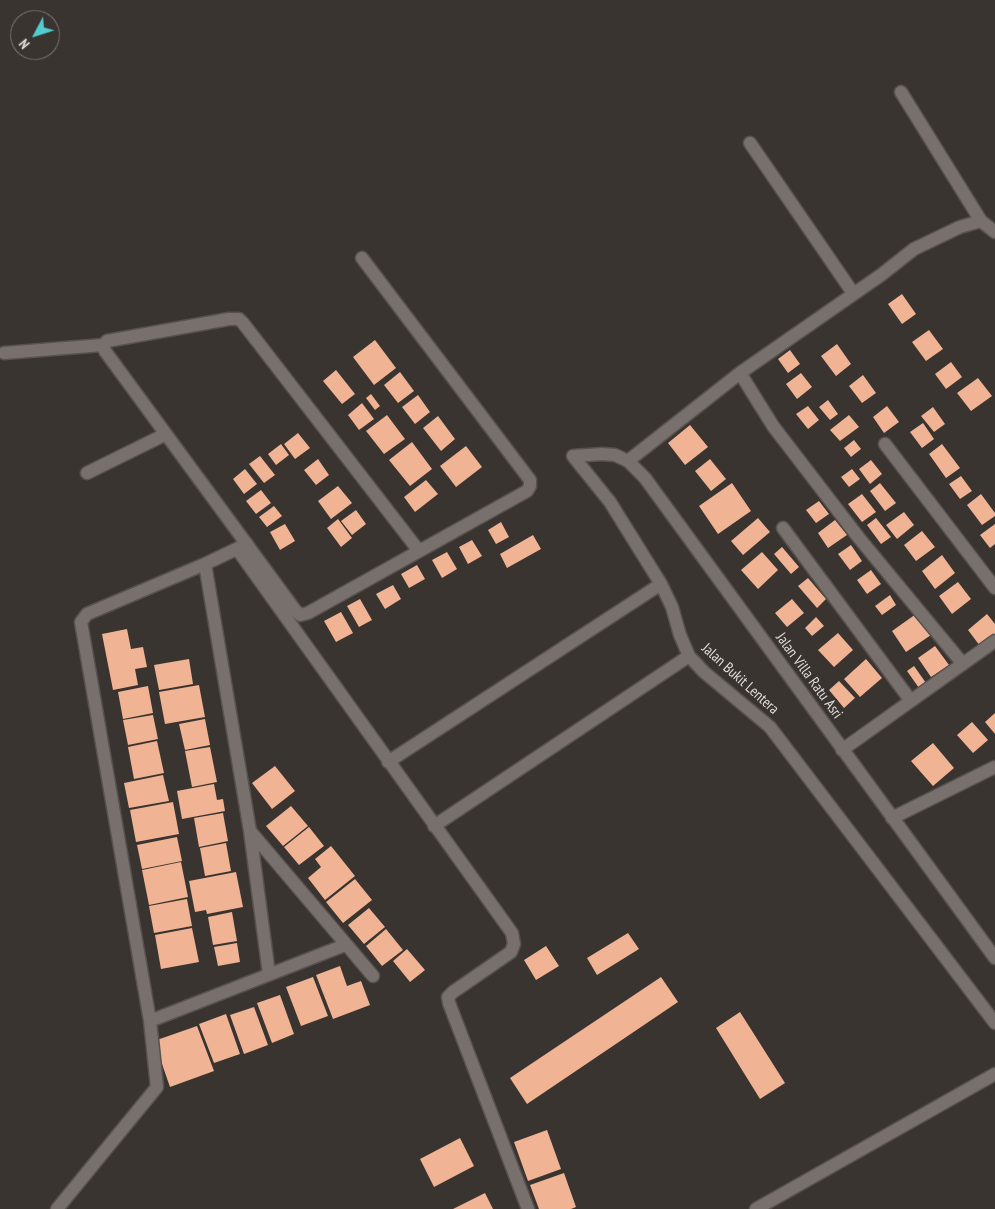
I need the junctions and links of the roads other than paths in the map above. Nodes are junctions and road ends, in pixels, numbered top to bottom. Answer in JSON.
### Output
{"nodes":[{"id":1,"x":901,"y":92,"type":"dead end"},
{"id":2,"x":750,"y":143,"type":"dead end"},
{"id":3,"x":981,"y":221,"type":"junction"},
{"id":4,"x":995,"y":232,"type":"edge"},
{"id":5,"x":362,"y":258,"type":"dead end"},
{"id":6,"x":853,"y":294,"type":"junction"},
{"id":7,"x":103,"y":345,"type":"junction"},
{"id":8,"x":4,"y":353,"type":"dead end"},
{"id":9,"x":740,"y":373,"type":"junction"},
{"id":10,"x":166,"y":434,"type":"junction"},
{"id":11,"x":885,"y":444,"type":"dead end"},
{"id":12,"x":573,"y":456,"type":"joint"},
{"id":13,"x":628,"y":461,"type":"junction"},
{"id":14,"x":87,"y":473,"type":"dead end"},
{"id":15,"x":783,"y":528,"type":"dead end"},
{"id":16,"x":242,"y":546,"type":"junction"},
{"id":17,"x":419,"y":551,"type":"junction"},
{"id":18,"x":204,"y":564,"type":"junction"},
{"id":19,"x":661,"y":584,"type":"junction"},
{"id":20,"x":995,"y":588,"type":"edge"},
{"id":21,"x":995,"y":641,"type":"edge"},
{"id":22,"x":689,"y":656,"type":"junction"},
{"id":23,"x":963,"y":664,"type":"junction"},
{"id":24,"x":911,"y":701,"type":"junction"},
{"id":25,"x":842,"y":750,"type":"junction"},
{"id":26,"x":388,"y":762,"type":"junction"},
{"id":27,"x":995,"y":767,"type":"edge"},
{"id":28,"x":892,"y":818,"type":"junction"},
{"id":29,"x":434,"y":826,"type":"junction"},
{"id":30,"x":250,"y":831,"type":"junction"},
{"id":31,"x":345,"y":945,"type":"junction"},
{"id":32,"x":995,"y":958,"type":"edge"},
{"id":33,"x":269,"y":974,"type":"junction"},
{"id":34,"x":372,"y":976,"type":"dead end"},
{"id":35,"x":150,"y":1020,"type":"junction"},
{"id":36,"x":995,"y":1024,"type":"edge"},
{"id":37,"x":995,"y":1074,"type":"edge"},
{"id":38,"x":57,"y":1209,"type":"edge"},
{"id":39,"x":528,"y":1209,"type":"edge"},
{"id":40,"x":756,"y":1209,"type":"edge"}],
"edges":[{"from":1,"to":3,"type":"street"},
{"from":2,"to":6,"type":"street"},
{"from":3,"to":4,"type":"street"},
{"from":3,"to":6,"type":"street"},
{"from":5,"to":17,"type":"street"},
{"from":6,"to":9,"type":"street"},
{"from":7,"to":8,"type":"street"},
{"from":7,"to":10,"type":"street"},
{"from":7,"to":17,"type":"street"},
{"from":9,"to":13,"type":"street"},
{"from":9,"to":23,"type":"street"},
{"from":10,"to":14,"type":"street"},
{"from":10,"to":16,"type":"street"},
{"from":11,"to":20,"type":"street"},
{"from":12,"to":13,"type":"street","name":"Jalan Villa Ratu Asri"},
{"from":12,"to":19,"type":"street","name":"Jalan Bukit Lentera"},
{"from":13,"to":25,"type":"street","name":"Jalan Villa Ratu Asri"},
{"from":15,"to":24,"type":"street"},
{"from":16,"to":17,"type":"street"},
{"from":16,"to":18,"type":"street"},
{"from":16,"to":26,"type":"street"},
{"from":18,"to":30,"type":"street"},
{"from":18,"to":35,"type":"street"},
{"from":19,"to":22,"type":"street","name":"Jalan Bukit Lentera"},
{"from":19,"to":26,"type":"street"},
{"from":21,"to":23,"type":"street"},
{"from":22,"to":29,"type":"street"},
{"from":22,"to":36,"type":"street","name":"Jalan Bukit Lentera"},
{"from":23,"to":24,"type":"street"},
{"from":24,"to":25,"type":"street"},
{"from":25,"to":28,"type":"street","name":"Jalan Villa Ratu Asri"},
{"from":26,"to":29,"type":"street"},
{"from":27,"to":28,"type":"street"},
{"from":28,"to":32,"type":"street","name":"Jalan Villa Ratu Asri"},
{"from":29,"to":39,"type":"street"},
{"from":30,"to":31,"type":"street"},
{"from":30,"to":33,"type":"street"},
{"from":31,"to":33,"type":"street"},
{"from":31,"to":34,"type":"street"},
{"from":33,"to":35,"type":"street"},
{"from":35,"to":38,"type":"street"},
{"from":37,"to":40,"type":"street"}]}
